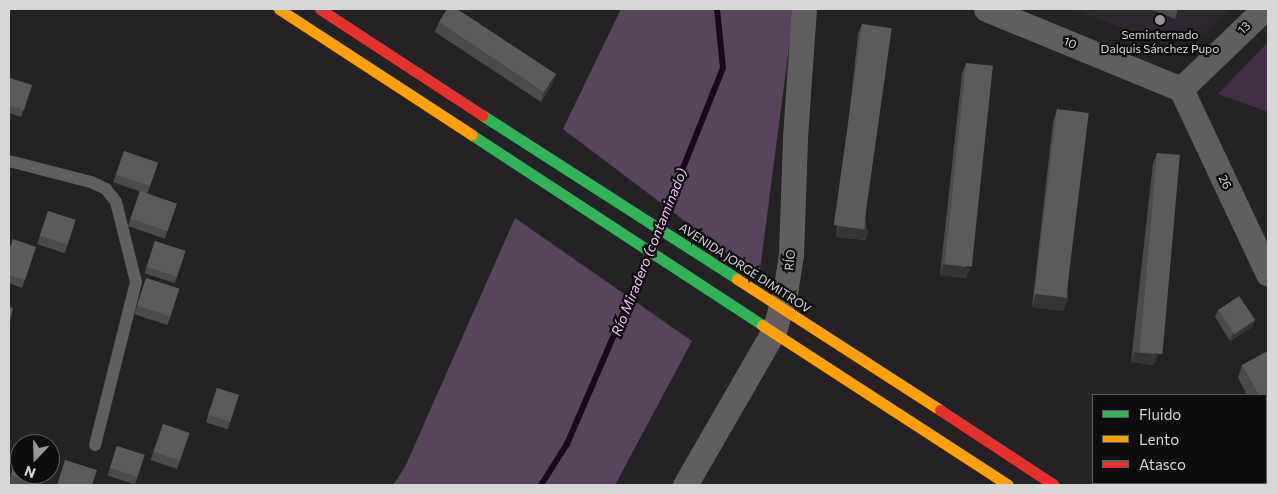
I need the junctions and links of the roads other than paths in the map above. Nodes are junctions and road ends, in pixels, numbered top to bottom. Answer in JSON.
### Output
{"nodes":[{"id":1,"x":279,"y":9,"type":"edge"},
{"id":2,"x":320,"y":9,"type":"edge"},
{"id":3,"x":804,"y":9,"type":"edge"},
{"id":4,"x":986,"y":9,"type":"edge"},
{"id":5,"x":1264,"y":9,"type":"edge"},
{"id":6,"x":1181,"y":89,"type":"junction"},
{"id":7,"x":9,"y":161,"type":"edge"},
{"id":8,"x":1268,"y":274,"type":"edge"},
{"id":9,"x":778,"y":320,"type":"junction"},
{"id":10,"x":96,"y":445,"type":"dead end"},
{"id":11,"x":685,"y":485,"type":"edge"},
{"id":12,"x":1008,"y":485,"type":"edge"},
{"id":13,"x":1054,"y":485,"type":"edge"}],
"edges":[{"from":1,"to":9,"type":"main road","name":"AVENIDA JORGE DIMITROV"},
{"from":2,"to":9,"type":"main road","name":"AVENIDA JORGE DIMITROV"},
{"from":3,"to":9,"type":"street","name":"RÍO"},
{"from":4,"to":6,"type":"street","name":"10"},
{"from":5,"to":6,"type":"street","name":"13"},
{"from":6,"to":8,"type":"street","name":"26"},
{"from":7,"to":10,"type":"lane"},
{"from":9,"to":11,"type":"street","name":"RÍO"},
{"from":9,"to":12,"type":"main road","name":"AVENIDA JORGE DIMITROV"},
{"from":9,"to":13,"type":"main road","name":"AVENIDA JORGE DIMITROV"}]}
